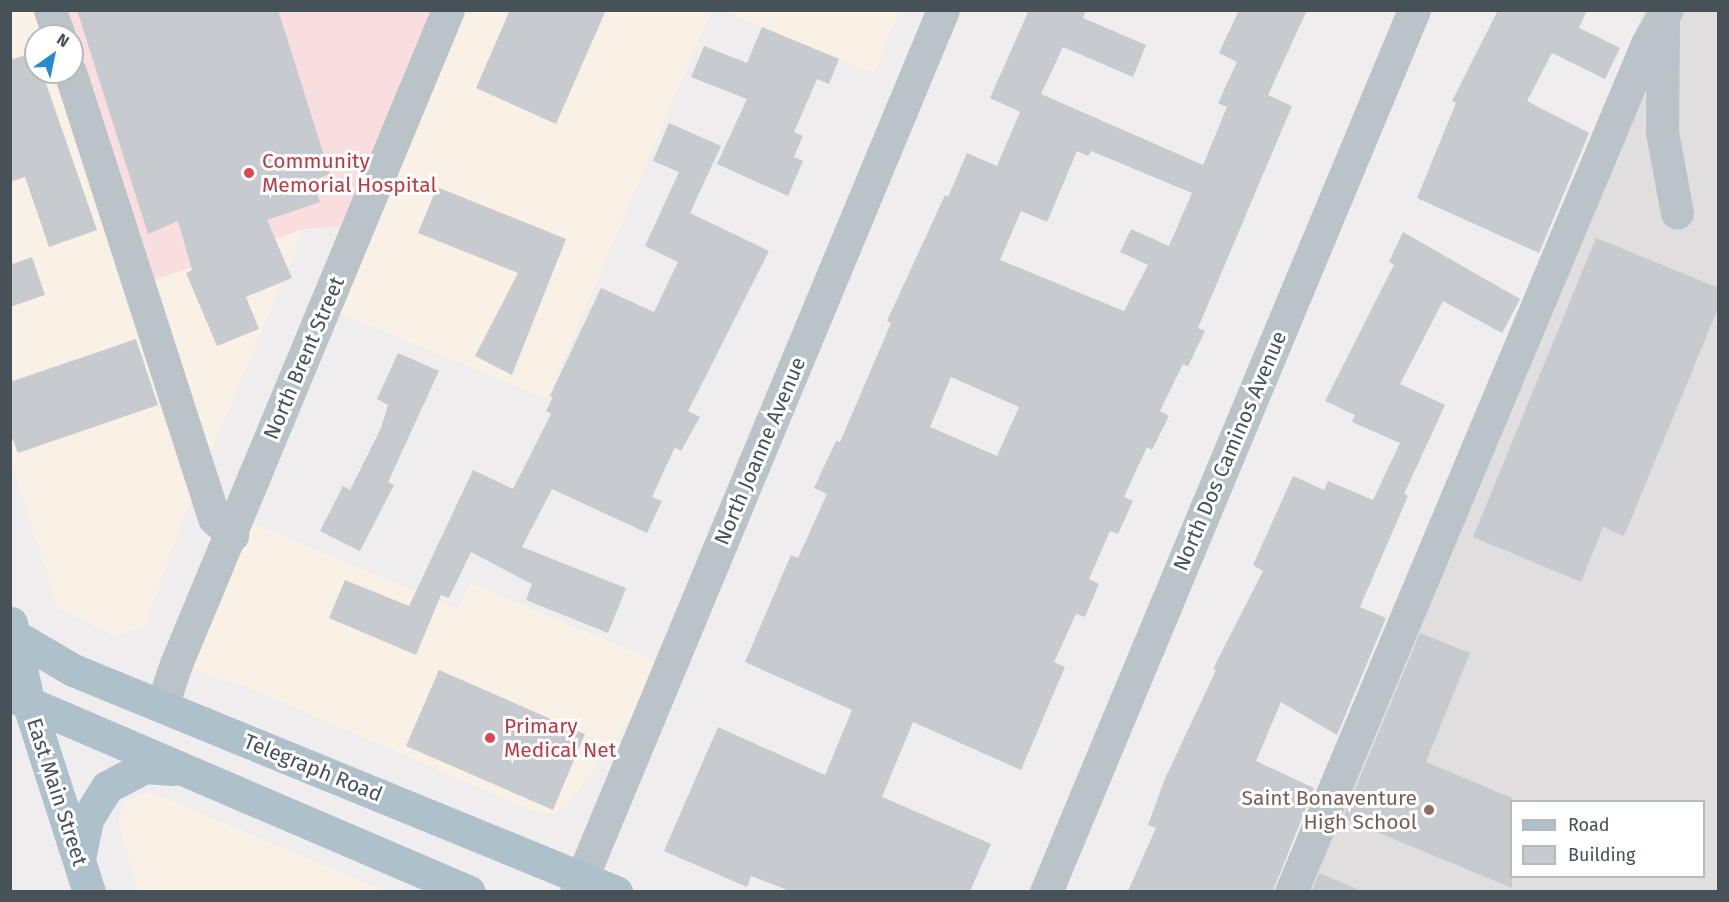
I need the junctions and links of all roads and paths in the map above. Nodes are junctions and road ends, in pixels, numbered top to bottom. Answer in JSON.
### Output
{"nodes":[{"id":1,"x":448,"y":10,"type":"edge"},
{"id":2,"x":944,"y":10,"type":"edge"},
{"id":3,"x":1414,"y":10,"type":"edge"},
{"id":4,"x":1665,"y":15,"type":"edge"},
{"id":5,"x":74,"y":84,"type":"edge"},
{"id":6,"x":1677,"y":213,"type":"dead end"},
{"id":7,"x":232,"y":535,"type":"junction"},
{"id":8,"x":12,"y":630,"type":"edge"},
{"id":9,"x":20,"y":700,"type":"edge"},
{"id":10,"x":162,"y":706,"type":"junction"},
{"id":11,"x":182,"y":770,"type":"junction"},
{"id":12,"x":79,"y":860,"type":"junction"},
{"id":13,"x":579,"y":884,"type":"edge"},
{"id":14,"x":89,"y":891,"type":"edge"},
{"id":15,"x":470,"y":891,"type":"edge"},
{"id":16,"x":616,"y":891,"type":"edge"},
{"id":17,"x":1046,"y":891,"type":"edge"},
{"id":18,"x":1291,"y":891,"type":"edge"}],
"edges":[{"from":1,"to":7,"type":"street","name":"North Brent Street"},
{"from":2,"to":13,"type":"street","name":"North Joanne Avenue"},
{"from":3,"to":17,"type":"street","name":"North Dos Caminos Avenue"},
{"from":4,"to":6,"type":"street"},
{"from":4,"to":18,"type":"street"},
{"from":5,"to":7,"type":"street"},
{"from":7,"to":10,"type":"street","name":"North Brent Street"},
{"from":8,"to":9,"type":"main road","name":"East Main Street"},
{"from":8,"to":10,"type":"main road","name":"Telegraph Road"},
{"from":9,"to":11,"type":"main road"},
{"from":9,"to":12,"type":"main road","name":"East Main Street"},
{"from":10,"to":13,"type":"main road","name":"Telegraph Road"},
{"from":11,"to":12,"type":"main road"},
{"from":11,"to":15,"type":"main road"},
{"from":12,"to":14,"type":"main road","name":"East Main Street"},
{"from":13,"to":16,"type":"main road","name":"Telegraph Road"}]}
